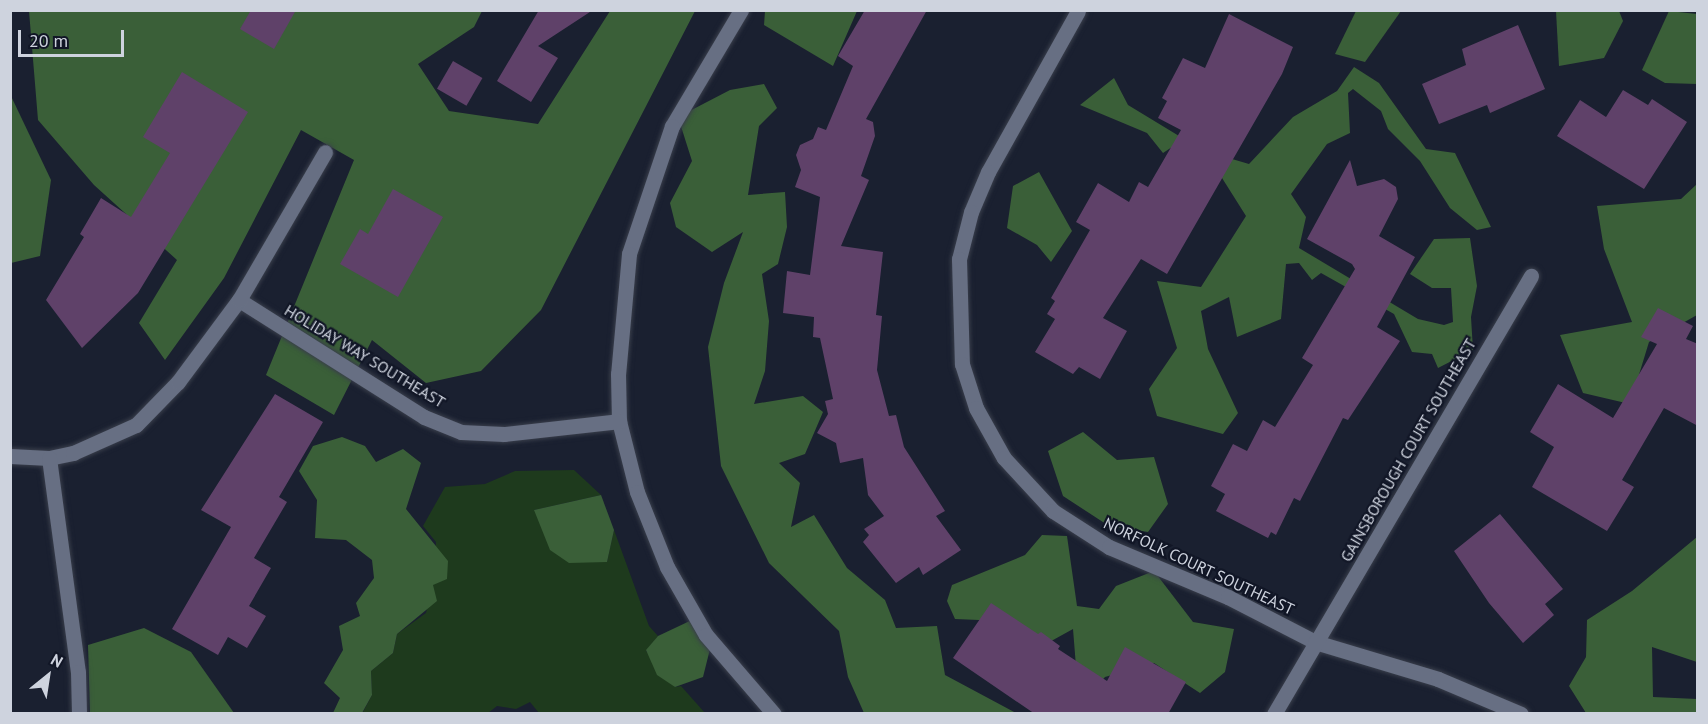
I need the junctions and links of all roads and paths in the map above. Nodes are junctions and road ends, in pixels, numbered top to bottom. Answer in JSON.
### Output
{"nodes":[{"id":1,"x":741,"y":10,"type":"edge"},
{"id":2,"x":1078,"y":11,"type":"edge"},
{"id":3,"x":325,"y":152,"type":"dead end"},
{"id":4,"x":1531,"y":276,"type":"dead end"},
{"id":5,"x":239,"y":300,"type":"junction"},
{"id":6,"x":619,"y":422,"type":"junction"},
{"id":7,"x":10,"y":456,"type":"edge"},
{"id":8,"x":49,"y":458,"type":"junction"},
{"id":9,"x":1315,"y":642,"type":"junction"},
{"id":10,"x":79,"y":714,"type":"edge"},
{"id":11,"x":774,"y":714,"type":"edge"},
{"id":12,"x":1274,"y":714,"type":"edge"},
{"id":13,"x":1521,"y":714,"type":"edge"}],
"edges":[{"from":1,"to":6,"type":"street"},
{"from":2,"to":9,"type":"street","name":"NORFOLK COURT SOUTHEAST"},
{"from":3,"to":5,"type":"street"},
{"from":4,"to":9,"type":"street","name":"GAINSBOROUGH COURT SOUTHEAST"},
{"from":5,"to":6,"type":"street","name":"HOLIDAY WAY SOUTHEAST"},
{"from":5,"to":8,"type":"street"},
{"from":6,"to":11,"type":"street"},
{"from":7,"to":8,"type":"street"},
{"from":8,"to":10,"type":"street"},
{"from":9,"to":12,"type":"street","name":"GAINSBOROUGH COURT SOUTHEAST"},
{"from":9,"to":13,"type":"street","name":"NORFOLK COURT SOUTHEAST"}]}
